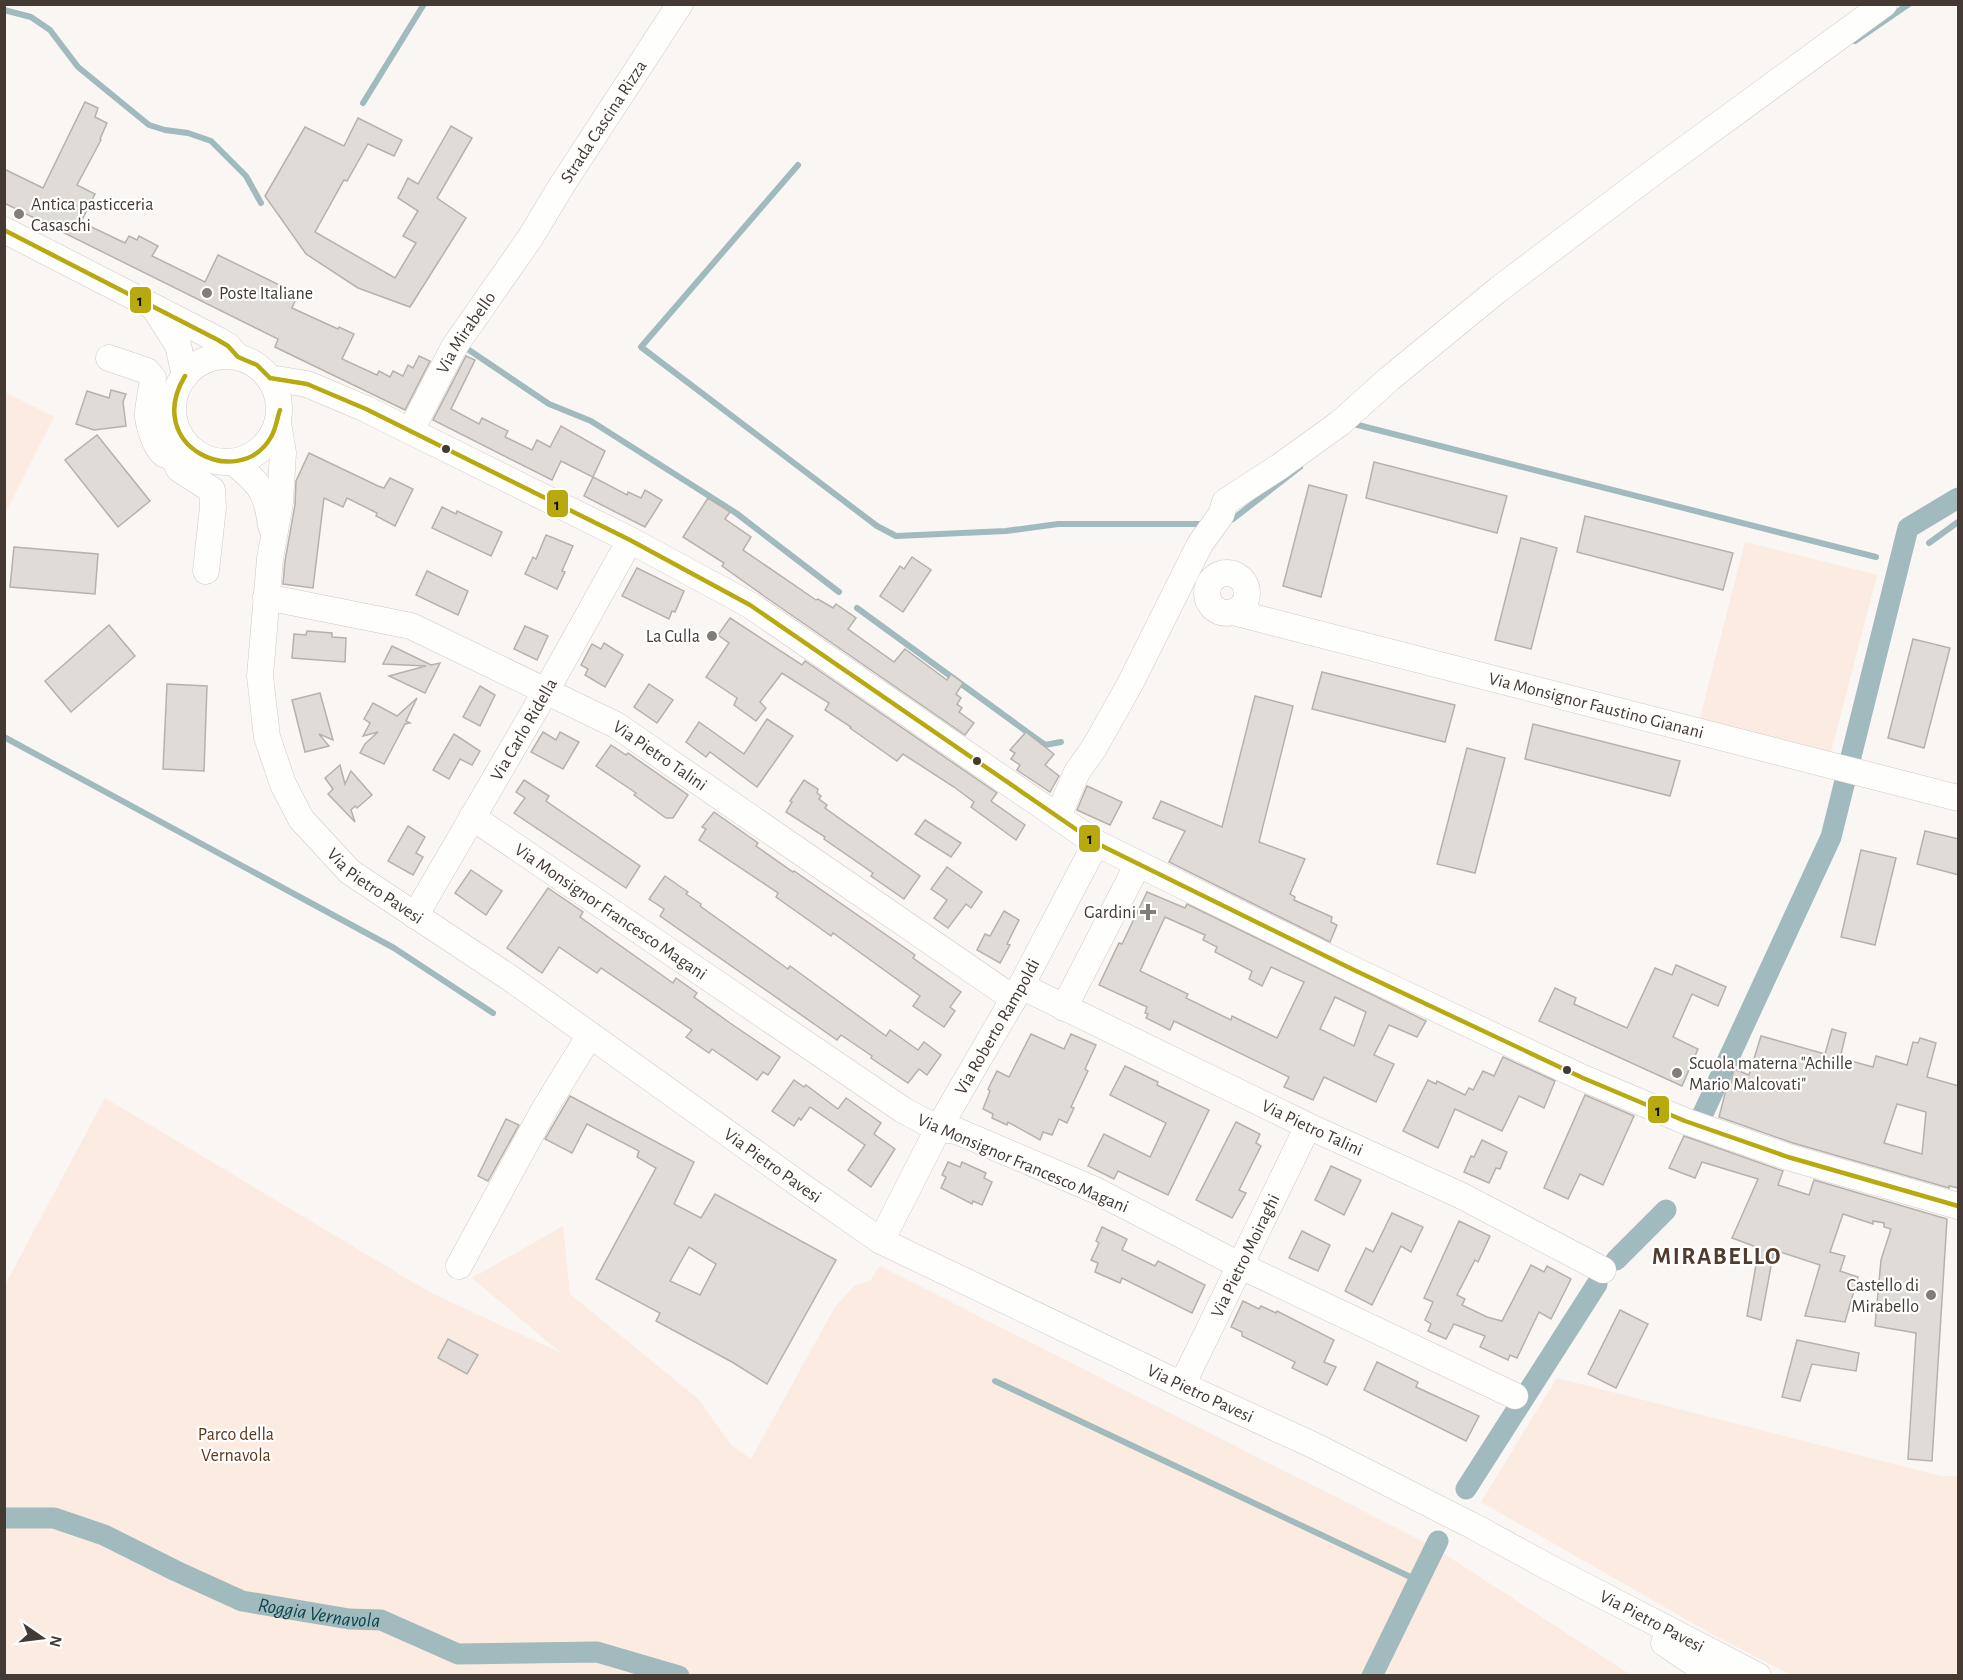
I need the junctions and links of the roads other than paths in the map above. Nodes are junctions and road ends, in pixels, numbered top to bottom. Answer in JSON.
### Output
{"nodes":[{"id":1,"x":681,"y":4,"type":"edge"},
{"id":2,"x":1884,"y":4,"type":"edge"},
{"id":3,"x":4,"y":230,"type":"edge"},
{"id":4,"x":530,"y":238,"type":"joint"},
{"id":5,"x":153,"y":305,"type":"junction"},
{"id":6,"x":238,"y":357,"type":"junction"},
{"id":7,"x":110,"y":358,"type":"dead end"},
{"id":8,"x":185,"y":376,"type":"junction"},
{"id":9,"x":270,"y":378,"type":"junction"},
{"id":10,"x":366,"y":409,"type":"junction"},
{"id":11,"x":279,"y":416,"type":"junction"},
{"id":12,"x":411,"y":430,"type":"junction"},
{"id":13,"x":179,"y":450,"type":"junction"},
{"id":14,"x":233,"y":462,"type":"junction"},
{"id":15,"x":273,"y":539,"type":"junction"},
{"id":16,"x":630,"y":540,"type":"junction"},
{"id":17,"x":206,"y":571,"type":"dead end"},
{"id":18,"x":266,"y":597,"type":"junction"},
{"id":19,"x":1233,"y":612,"type":"dead end"},
{"id":20,"x":546,"y":691,"type":"junction"},
{"id":21,"x":1959,"y":798,"type":"edge"},
{"id":22,"x":1058,"y":816,"type":"junction"},
{"id":23,"x":472,"y":817,"type":"junction"},
{"id":24,"x":1096,"y":843,"type":"junction"},
{"id":25,"x":1138,"y":864,"type":"junction"},
{"id":26,"x":415,"y":916,"type":"junction"},
{"id":27,"x":1017,"y":992,"type":"junction"},
{"id":28,"x":1064,"y":1008,"type":"junction"},
{"id":29,"x":590,"y":1035,"type":"junction"},
{"id":30,"x":1308,"y":1126,"type":"junction"},
{"id":31,"x":938,"y":1129,"type":"junction"},
{"id":32,"x":1959,"y":1206,"type":"edge"},
{"id":33,"x":881,"y":1240,"type":"junction"},
{"id":34,"x":459,"y":1266,"type":"dead end"},
{"id":35,"x":1241,"y":1266,"type":"junction"},
{"id":36,"x":1603,"y":1270,"type":"dead end"},
{"id":37,"x":1182,"y":1385,"type":"junction"},
{"id":38,"x":1515,"y":1396,"type":"dead end"},
{"id":39,"x":1548,"y":1567,"type":"junction"},
{"id":40,"x":1713,"y":1676,"type":"edge"},
{"id":41,"x":1758,"y":1676,"type":"edge"}],
"edges":[{"from":1,"to":4,"type":"street","name":"Strada Cascina Rizza"},
{"from":2,"to":22,"type":"street"},
{"from":3,"to":5,"type":"street"},
{"from":4,"to":12,"type":"street","name":"Via Mirabello"},
{"from":5,"to":6,"type":"street"},
{"from":5,"to":8,"type":"street"},
{"from":6,"to":8,"type":"street"},
{"from":6,"to":9,"type":"street"},
{"from":7,"to":13,"type":"street"},
{"from":8,"to":13,"type":"street"},
{"from":9,"to":10,"type":"street"},
{"from":9,"to":11,"type":"street"},
{"from":10,"to":11,"type":"street"},
{"from":10,"to":12,"type":"street"},
{"from":11,"to":14,"type":"street"},
{"from":11,"to":15,"type":"street","name":"Via Pietro Pavesi"},
{"from":12,"to":16,"type":"street"},
{"from":13,"to":14,"type":"street"},
{"from":13,"to":17,"type":"street"},
{"from":14,"to":15,"type":"street","name":"Via Pietro Pavesi"},
{"from":15,"to":18,"type":"street","name":"Via Pietro Pavesi"},
{"from":16,"to":20,"type":"street","name":"Via Carlo Ridella"},
{"from":16,"to":22,"type":"street"},
{"from":18,"to":20,"type":"street","name":"Via Pietro Talini"},
{"from":18,"to":26,"type":"street","name":"Via Pietro Pavesi"},
{"from":19,"to":21,"type":"street","name":"Via Monsignor Faustino Gianani"},
{"from":20,"to":23,"type":"street","name":"Via Carlo Ridella"},
{"from":20,"to":27,"type":"street","name":"Via Pietro Talini"},
{"from":22,"to":24,"type":"street"},
{"from":23,"to":26,"type":"street","name":"Via Carlo Ridella"},
{"from":23,"to":31,"type":"street","name":"Via Monsignor Francesco Magani"},
{"from":24,"to":25,"type":"street"},
{"from":24,"to":27,"type":"street","name":"Via Roberto Rampoldi"},
{"from":25,"to":28,"type":"street"},
{"from":25,"to":32,"type":"street"},
{"from":26,"to":29,"type":"street","name":"Via Pietro Pavesi"},
{"from":27,"to":28,"type":"street","name":"Via Pietro Talini"},
{"from":27,"to":31,"type":"street","name":"Via Roberto Rampoldi"},
{"from":28,"to":30,"type":"street","name":"Via Pietro Talini"},
{"from":29,"to":33,"type":"street","name":"Via Pietro Pavesi"},
{"from":29,"to":34,"type":"street"},
{"from":30,"to":35,"type":"street","name":"Via Pietro Moiraghi"},
{"from":30,"to":36,"type":"street","name":"Via Pietro Talini"},
{"from":31,"to":33,"type":"street","name":"Via Roberto Rampoldi"},
{"from":31,"to":35,"type":"street","name":"Via Monsignor Francesco Magani"},
{"from":33,"to":37,"type":"street","name":"Via Pietro Pavesi"},
{"from":35,"to":37,"type":"street","name":"Via Pietro Moiraghi"},
{"from":35,"to":38,"type":"street","name":"Via Monsignor Francesco Magani"},
{"from":37,"to":39,"type":"street","name":"Via Pietro Pavesi"},
{"from":39,"to":40,"type":"street","name":"Via Pietro Pavesi"},
{"from":39,"to":41,"type":"street","name":"Via Pietro Pavesi"}]}
